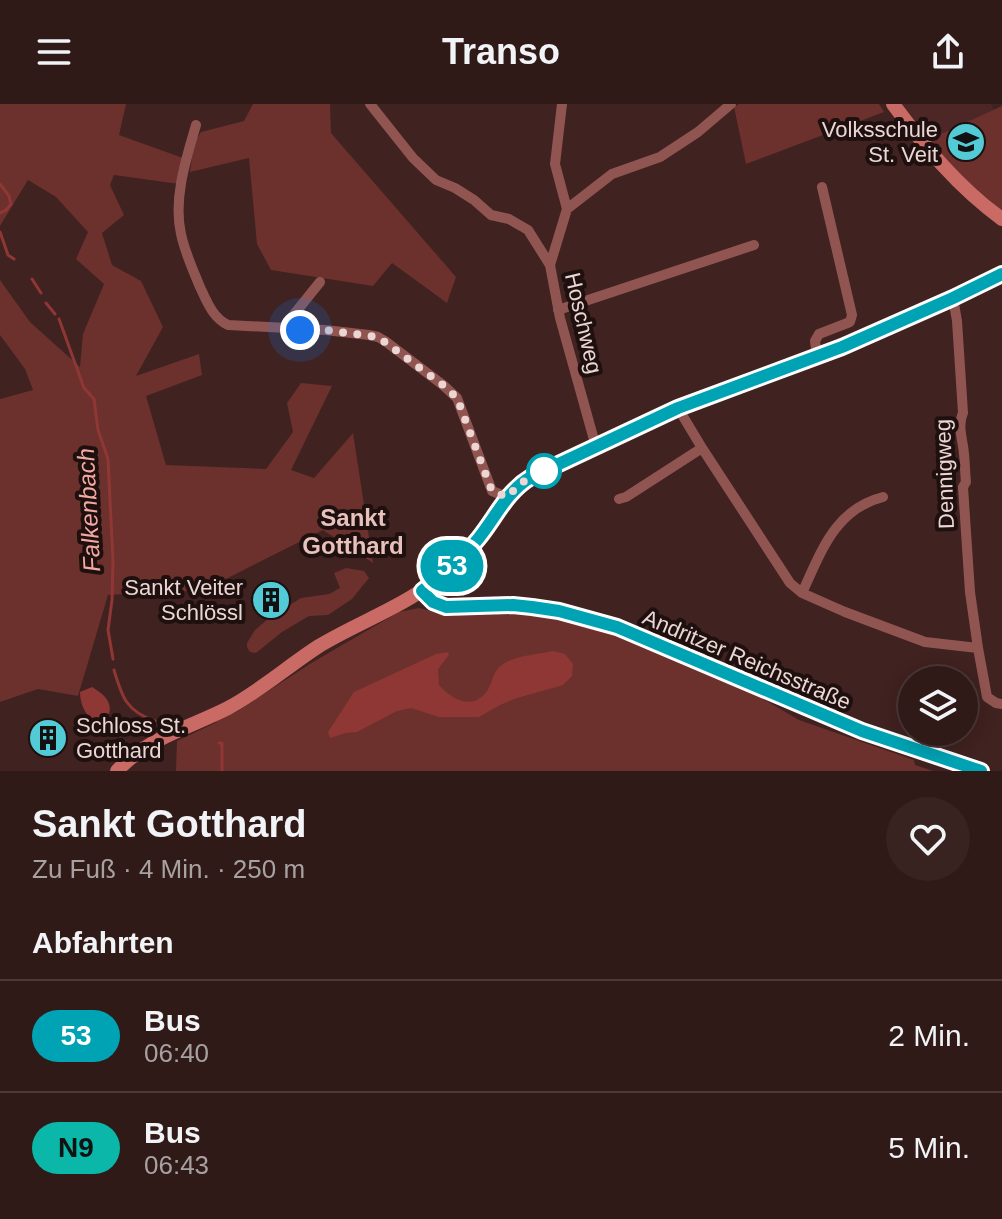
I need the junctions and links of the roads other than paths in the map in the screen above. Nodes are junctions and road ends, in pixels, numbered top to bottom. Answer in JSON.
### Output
{"nodes":[{"id":1,"x":370,"y":104,"type":"edge"},
{"id":2,"x":562,"y":104,"type":"edge"},
{"id":3,"x":731,"y":104,"type":"edge"},
{"id":4,"x":893,"y":104,"type":"edge"},
{"id":5,"x":196,"y":125,"type":"dead end"},
{"id":6,"x":822,"y":187,"type":"dead end"},
{"id":7,"x":567,"y":209,"type":"junction"},
{"id":8,"x":1002,"y":219,"type":"edge"},
{"id":9,"x":754,"y":245,"type":"dead end"},
{"id":10,"x":550,"y":265,"type":"junction"},
{"id":11,"x":1002,"y":274,"type":"edge"},
{"id":12,"x":320,"y":282,"type":"dead end"},
{"id":13,"x":953,"y":298,"type":"junction"},
{"id":14,"x":558,"y":310,"type":"junction"},
{"id":15,"x":283,"y":328,"type":"junction"},
{"id":16,"x":817,"y":356,"type":"junction"},
{"id":17,"x":678,"y":408,"type":"junction"},
{"id":18,"x":596,"y":447,"type":"junction"},
{"id":19,"x":702,"y":448,"type":"junction"},
{"id":20,"x":507,"y":497,"type":"junction"},
{"id":21,"x":883,"y":497,"type":"dead end"},
{"id":22,"x":619,"y":499,"type":"dead end"},
{"id":23,"x":422,"y":591,"type":"junction"},
{"id":24,"x":802,"y":593,"type":"junction"},
{"id":25,"x":978,"y":648,"type":"junction"},
{"id":26,"x":1002,"y":704,"type":"edge"},
{"id":27,"x":117,"y":771,"type":"edge"},
{"id":28,"x":981,"y":771,"type":"edge"}],
"edges":[{"from":1,"to":10,"type":"street"},
{"from":2,"to":7,"type":"street"},
{"from":3,"to":7,"type":"street"},
{"from":4,"to":8,"type":"main road"},
{"from":5,"to":15,"type":"street"},
{"from":6,"to":16,"type":"street"},
{"from":7,"to":10,"type":"street","name":"Hoschweg"},
{"from":9,"to":14,"type":"street"},
{"from":10,"to":14,"type":"street","name":"Hoschweg"},
{"from":11,"to":13,"type":"main road"},
{"from":12,"to":15,"type":"street"},
{"from":13,"to":16,"type":"main road"},
{"from":13,"to":25,"type":"street","name":"Dennigweg"},
{"from":14,"to":18,"type":"street","name":"Hoschweg"},
{"from":15,"to":20,"type":"street"},
{"from":16,"to":17,"type":"main road"},
{"from":17,"to":18,"type":"main road"},
{"from":17,"to":19,"type":"street"},
{"from":18,"to":20,"type":"main road"},
{"from":19,"to":22,"type":"street"},
{"from":19,"to":24,"type":"street"},
{"from":20,"to":23,"type":"main road"},
{"from":21,"to":24,"type":"street"},
{"from":23,"to":27,"type":"main road"},
{"from":23,"to":28,"type":"main road","name":"Andritzer Reichsstraße"},
{"from":24,"to":25,"type":"street"},
{"from":25,"to":26,"type":"street","name":"Dennigweg"}]}
